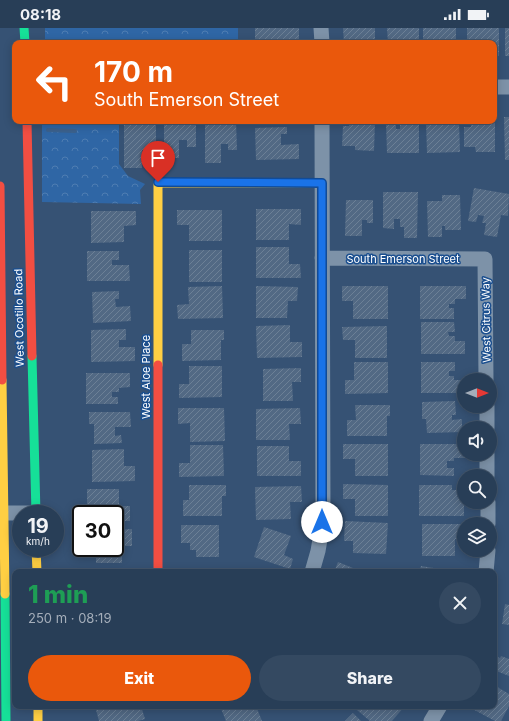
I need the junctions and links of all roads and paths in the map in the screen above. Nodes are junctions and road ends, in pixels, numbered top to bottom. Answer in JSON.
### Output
{"nodes":[{"id":1,"x":24,"y":28,"type":"edge"},
{"id":2,"x":322,"y":28,"type":"edge"},
{"id":3,"x":25,"y":40,"type":"edge"},
{"id":4,"x":322,"y":40,"type":"edge"},
{"id":5,"x":497,"y":87,"type":"edge"},
{"id":6,"x":509,"y":87,"type":"edge"},
{"id":7,"x":27,"y":124,"type":"edge"},
{"id":8,"x":322,"y":124,"type":"edge"},
{"id":9,"x":322,"y":183,"type":"junction"},
{"id":10,"x":0,"y":186,"type":"edge"},
{"id":11,"x":322,"y":258,"type":"junction"},
{"id":12,"x":485,"y":259,"type":"joint"},
{"id":13,"x":486,"y":373,"type":"edge"},
{"id":14,"x":36,"y":505,"type":"edge"},
{"id":15,"x":2,"y":513,"type":"edge"},
{"id":16,"x":36,"y":557,"type":"edge"},
{"id":17,"x":487,"y":557,"type":"edge"},
{"id":18,"x":37,"y":569,"type":"edge"},
{"id":19,"x":158,"y":569,"type":"edge"},
{"id":20,"x":313,"y":569,"type":"edge"},
{"id":21,"x":486,"y":569,"type":"edge"},
{"id":22,"x":38,"y":709,"type":"edge"},
{"id":23,"x":438,"y":709,"type":"edge"},
{"id":24,"x":6,"y":721,"type":"edge"},
{"id":25,"x":38,"y":721,"type":"edge"},
{"id":26,"x":431,"y":721,"type":"edge"}],
"edges":[{"from":1,"to":3,"type":"main road"},
{"from":2,"to":4,"type":"street"},
{"from":5,"to":6,"type":"street"},
{"from":7,"to":14,"type":"main road","name":"West Ocotillo Road"},
{"from":8,"to":9,"type":"street"},
{"from":9,"to":11,"type":"street"},
{"from":9,"to":19,"type":"main road","name":"West Aloe Place"},
{"from":10,"to":15,"type":"main road","name":"West Ocotillo Road"},
{"from":11,"to":12,"type":"street","name":"South Emerson Street"},
{"from":11,"to":20,"type":"street"},
{"from":12,"to":13,"type":"street","name":"West Citrus Way"},
{"from":15,"to":24,"type":"main road","name":"West Ocotillo Road"},
{"from":16,"to":18,"type":"main road"},
{"from":17,"to":21,"type":"street"},
{"from":22,"to":25,"type":"main road"},
{"from":23,"to":26,"type":"street"}]}
